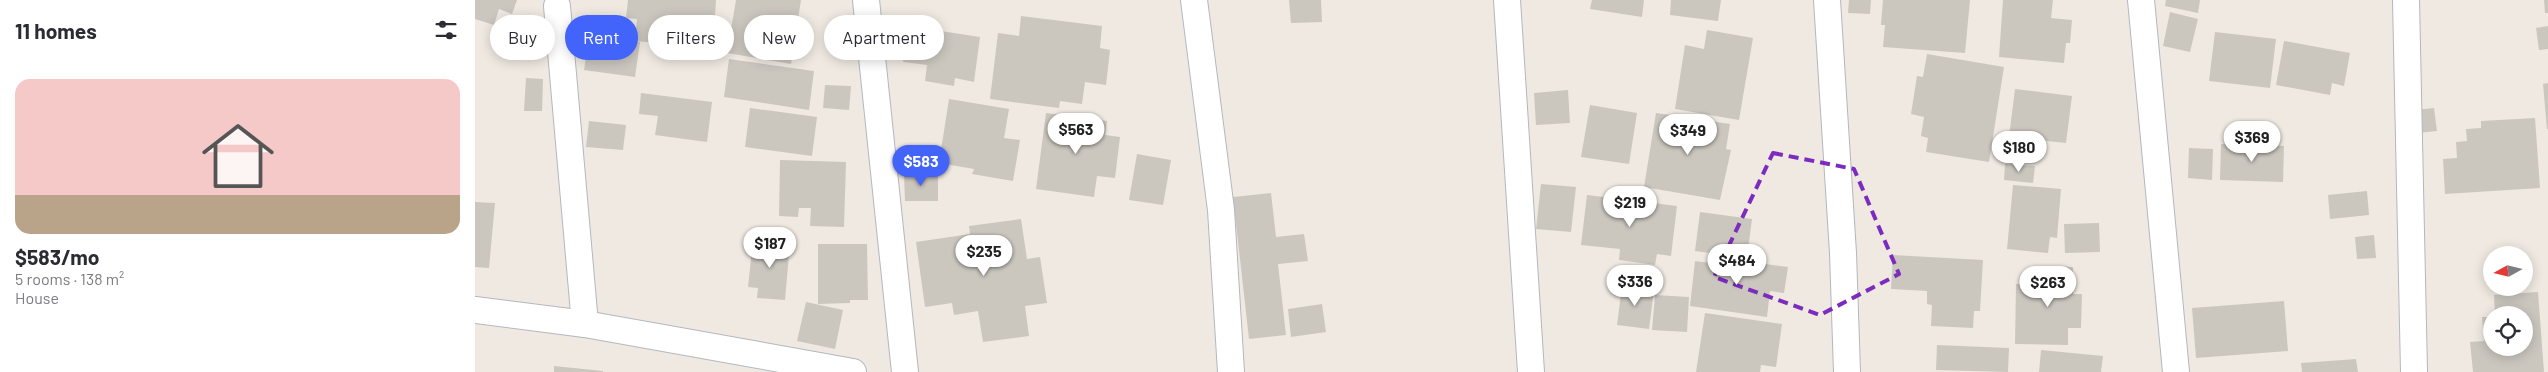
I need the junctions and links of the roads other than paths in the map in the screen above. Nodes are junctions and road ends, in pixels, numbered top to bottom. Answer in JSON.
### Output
{"nodes":[{"id":1,"x":866,"y":0,"type":"edge"},
{"id":2,"x":1194,"y":0,"type":"edge"},
{"id":3,"x":1507,"y":0,"type":"edge"},
{"id":4,"x":1827,"y":0,"type":"edge"},
{"id":5,"x":2141,"y":0,"type":"edge"},
{"id":6,"x":2406,"y":0,"type":"edge"},
{"id":7,"x":557,"y":6,"type":"dead end"},
{"id":8,"x":475,"y":310,"type":"edge"},
{"id":9,"x":585,"y":324,"type":"junction"},
{"id":10,"x":853,"y":372,"type":"edge"},
{"id":11,"x":905,"y":372,"type":"edge"},
{"id":12,"x":1231,"y":372,"type":"edge"},
{"id":13,"x":1531,"y":372,"type":"edge"},
{"id":14,"x":1847,"y":372,"type":"edge"},
{"id":15,"x":2176,"y":372,"type":"edge"},
{"id":16,"x":2414,"y":372,"type":"edge"}],
"edges":[{"from":1,"to":11,"type":"street"},
{"from":2,"to":12,"type":"street"},
{"from":3,"to":13,"type":"street"},
{"from":4,"to":14,"type":"street"},
{"from":5,"to":15,"type":"street"},
{"from":6,"to":16,"type":"street"},
{"from":7,"to":9,"type":"street"},
{"from":8,"to":9,"type":"street"},
{"from":9,"to":10,"type":"street"}]}
